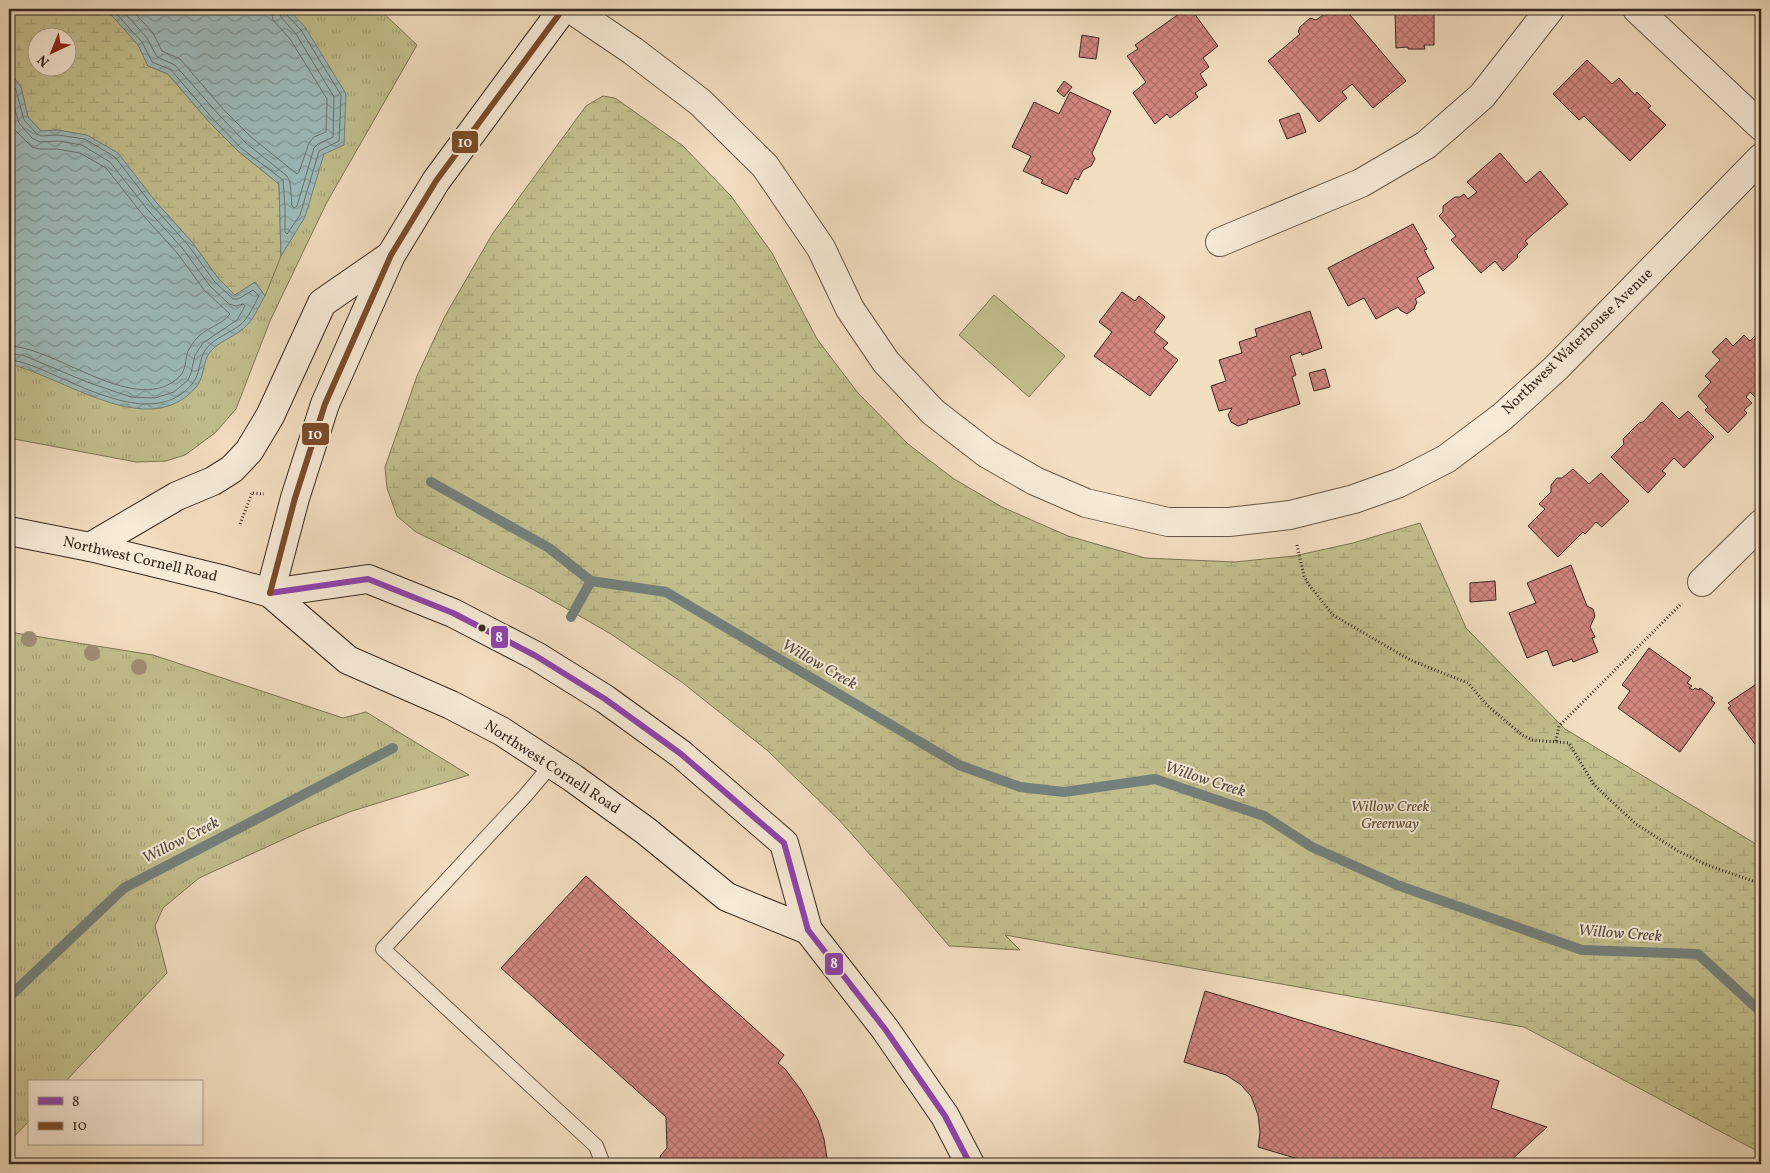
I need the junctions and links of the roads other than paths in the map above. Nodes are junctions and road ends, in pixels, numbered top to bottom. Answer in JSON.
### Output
{"nodes":[{"id":1,"x":563,"y":9,"type":"edge"},
{"id":2,"x":571,"y":9,"type":"edge"},
{"id":3,"x":1550,"y":9,"type":"edge"},
{"id":4,"x":1637,"y":9,"type":"edge"},
{"id":5,"x":1761,"y":126,"type":"edge"},
{"id":6,"x":1761,"y":158,"type":"edge"},
{"id":7,"x":1220,"y":242,"type":"dead end"},
{"id":8,"x":391,"y":255,"type":"junction"},
{"id":9,"x":1761,"y":524,"type":"edge"},
{"id":10,"x":9,"y":531,"type":"edge"},
{"id":11,"x":90,"y":547,"type":"junction"},
{"id":12,"x":1702,"y":582,"type":"road end"},
{"id":13,"x":270,"y":593,"type":"junction"},
{"id":14,"x":552,"y":764,"type":"junction"},
{"id":15,"x":808,"y":930,"type":"junction"},
{"id":16,"x":604,"y":1164,"type":"edge"},
{"id":17,"x":970,"y":1164,"type":"edge"}],
"edges":[{"from":1,"to":8,"type":"main road"},
{"from":2,"to":6,"type":"main road","name":"Northwest Waterhouse Avenue"},
{"from":3,"to":7,"type":"main road"},
{"from":4,"to":5,"type":"main road"},
{"from":8,"to":11,"type":"main road"},
{"from":8,"to":13,"type":"main road"},
{"from":9,"to":12,"type":"main road"},
{"from":10,"to":11,"type":"main road","name":"Northwest Cornell Road"},
{"from":11,"to":13,"type":"main road","name":"Northwest Cornell Road"},
{"from":13,"to":14,"type":"main road","name":"Northwest Cornell Road"},
{"from":13,"to":15,"type":"main road","name":"Northwest Cornell Road"},
{"from":14,"to":15,"type":"main road","name":"Northwest Cornell Road"},
{"from":14,"to":16,"type":"lane"},
{"from":15,"to":17,"type":"main road","name":"Northwest Cornell Road"}]}
